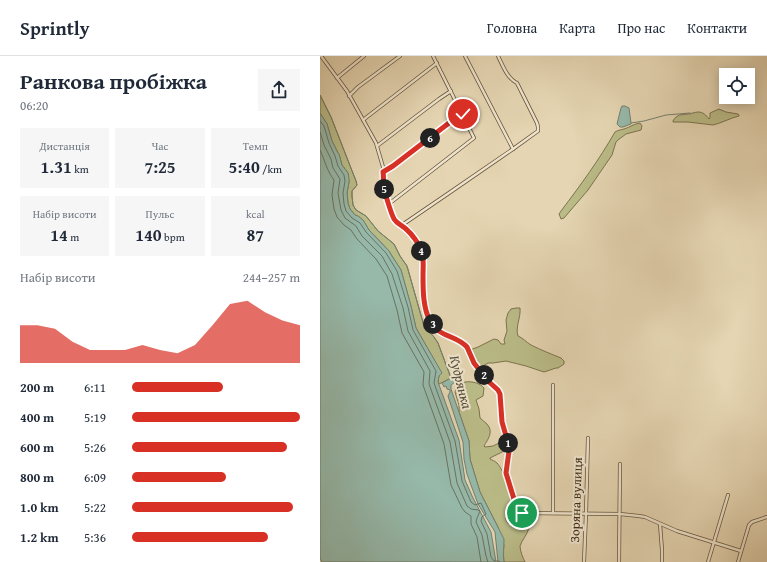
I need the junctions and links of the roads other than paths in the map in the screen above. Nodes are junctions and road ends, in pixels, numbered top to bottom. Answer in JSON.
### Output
{"nodes":[{"id":1,"x":321,"y":56,"type":"edge"},
{"id":2,"x":364,"y":56,"type":"edge"},
{"id":3,"x":400,"y":56,"type":"edge"},
{"id":4,"x":433,"y":56,"type":"edge"},
{"id":5,"x":465,"y":56,"type":"edge"},
{"id":6,"x":498,"y":56,"type":"edge"},
{"id":7,"x":437,"y":63,"type":"junction"},
{"id":8,"x":337,"y":78,"type":"junction"},
{"id":9,"x":451,"y":91,"type":"junction"},
{"id":10,"x":349,"y":96,"type":"junction"},
{"id":11,"x":462,"y":113,"type":"junction"},
{"id":12,"x":363,"y":120,"type":"junction"},
{"id":13,"x":377,"y":146,"type":"junction"},
{"id":14,"x":514,"y":149,"type":"junction"},
{"id":15,"x":383,"y":172,"type":"junction"},
{"id":16,"x":389,"y":206,"type":"junction"},
{"id":17,"x":403,"y":227,"type":"junction"},
{"id":18,"x":553,"y":385,"type":"dead end"},
{"id":19,"x":588,"y":438,"type":"dead end"},
{"id":20,"x":620,"y":464,"type":"dead end"},
{"id":21,"x":728,"y":495,"type":"dead end"},
{"id":22,"x":553,"y":513,"type":"junction"},
{"id":23,"x":586,"y":513,"type":"junction"},
{"id":24,"x":620,"y":514,"type":"junction"},
{"id":25,"x":767,"y":517,"type":"edge"},
{"id":26,"x":660,"y":524,"type":"junction"},
{"id":27,"x":714,"y":542,"type":"junction"},
{"id":28,"x":741,"y":551,"type":"junction"},
{"id":29,"x":584,"y":562,"type":"edge"},
{"id":30,"x":619,"y":562,"type":"edge"},
{"id":31,"x":662,"y":562,"type":"edge"},
{"id":32,"x":708,"y":562,"type":"edge"},
{"id":33,"x":738,"y":562,"type":"edge"}],
"edges":[{"from":1,"to":8,"type":"street"},
{"from":2,"to":8,"type":"street"},
{"from":3,"to":10,"type":"street"},
{"from":4,"to":7,"type":"street"},
{"from":5,"to":14,"type":"street"},
{"from":6,"to":14,"type":"street"},
{"from":7,"to":9,"type":"street"},
{"from":7,"to":12,"type":"street"},
{"from":8,"to":10,"type":"street"},
{"from":9,"to":11,"type":"street"},
{"from":9,"to":13,"type":"street"},
{"from":10,"to":12,"type":"street"},
{"from":11,"to":15,"type":"street"},
{"from":11,"to":16,"type":"street"},
{"from":12,"to":13,"type":"street"},
{"from":13,"to":15,"type":"street"},
{"from":14,"to":17,"type":"street"},
{"from":15,"to":16,"type":"street"},
{"from":16,"to":17,"type":"street"},
{"from":17,"to":22,"type":"street"},
{"from":18,"to":22,"type":"street"},
{"from":19,"to":23,"type":"street","name":"Зоряна вулиця"},
{"from":20,"to":24,"type":"street"},
{"from":21,"to":27,"type":"street"},
{"from":22,"to":23,"type":"street"},
{"from":23,"to":24,"type":"street"},
{"from":23,"to":29,"type":"street","name":"Зоряна вулиця"},
{"from":24,"to":26,"type":"street"},
{"from":24,"to":30,"type":"street"},
{"from":25,"to":28,"type":"street"},
{"from":26,"to":27,"type":"street"},
{"from":26,"to":31,"type":"street"},
{"from":27,"to":28,"type":"street"},
{"from":27,"to":32,"type":"street"},
{"from":28,"to":33,"type":"street"}]}
